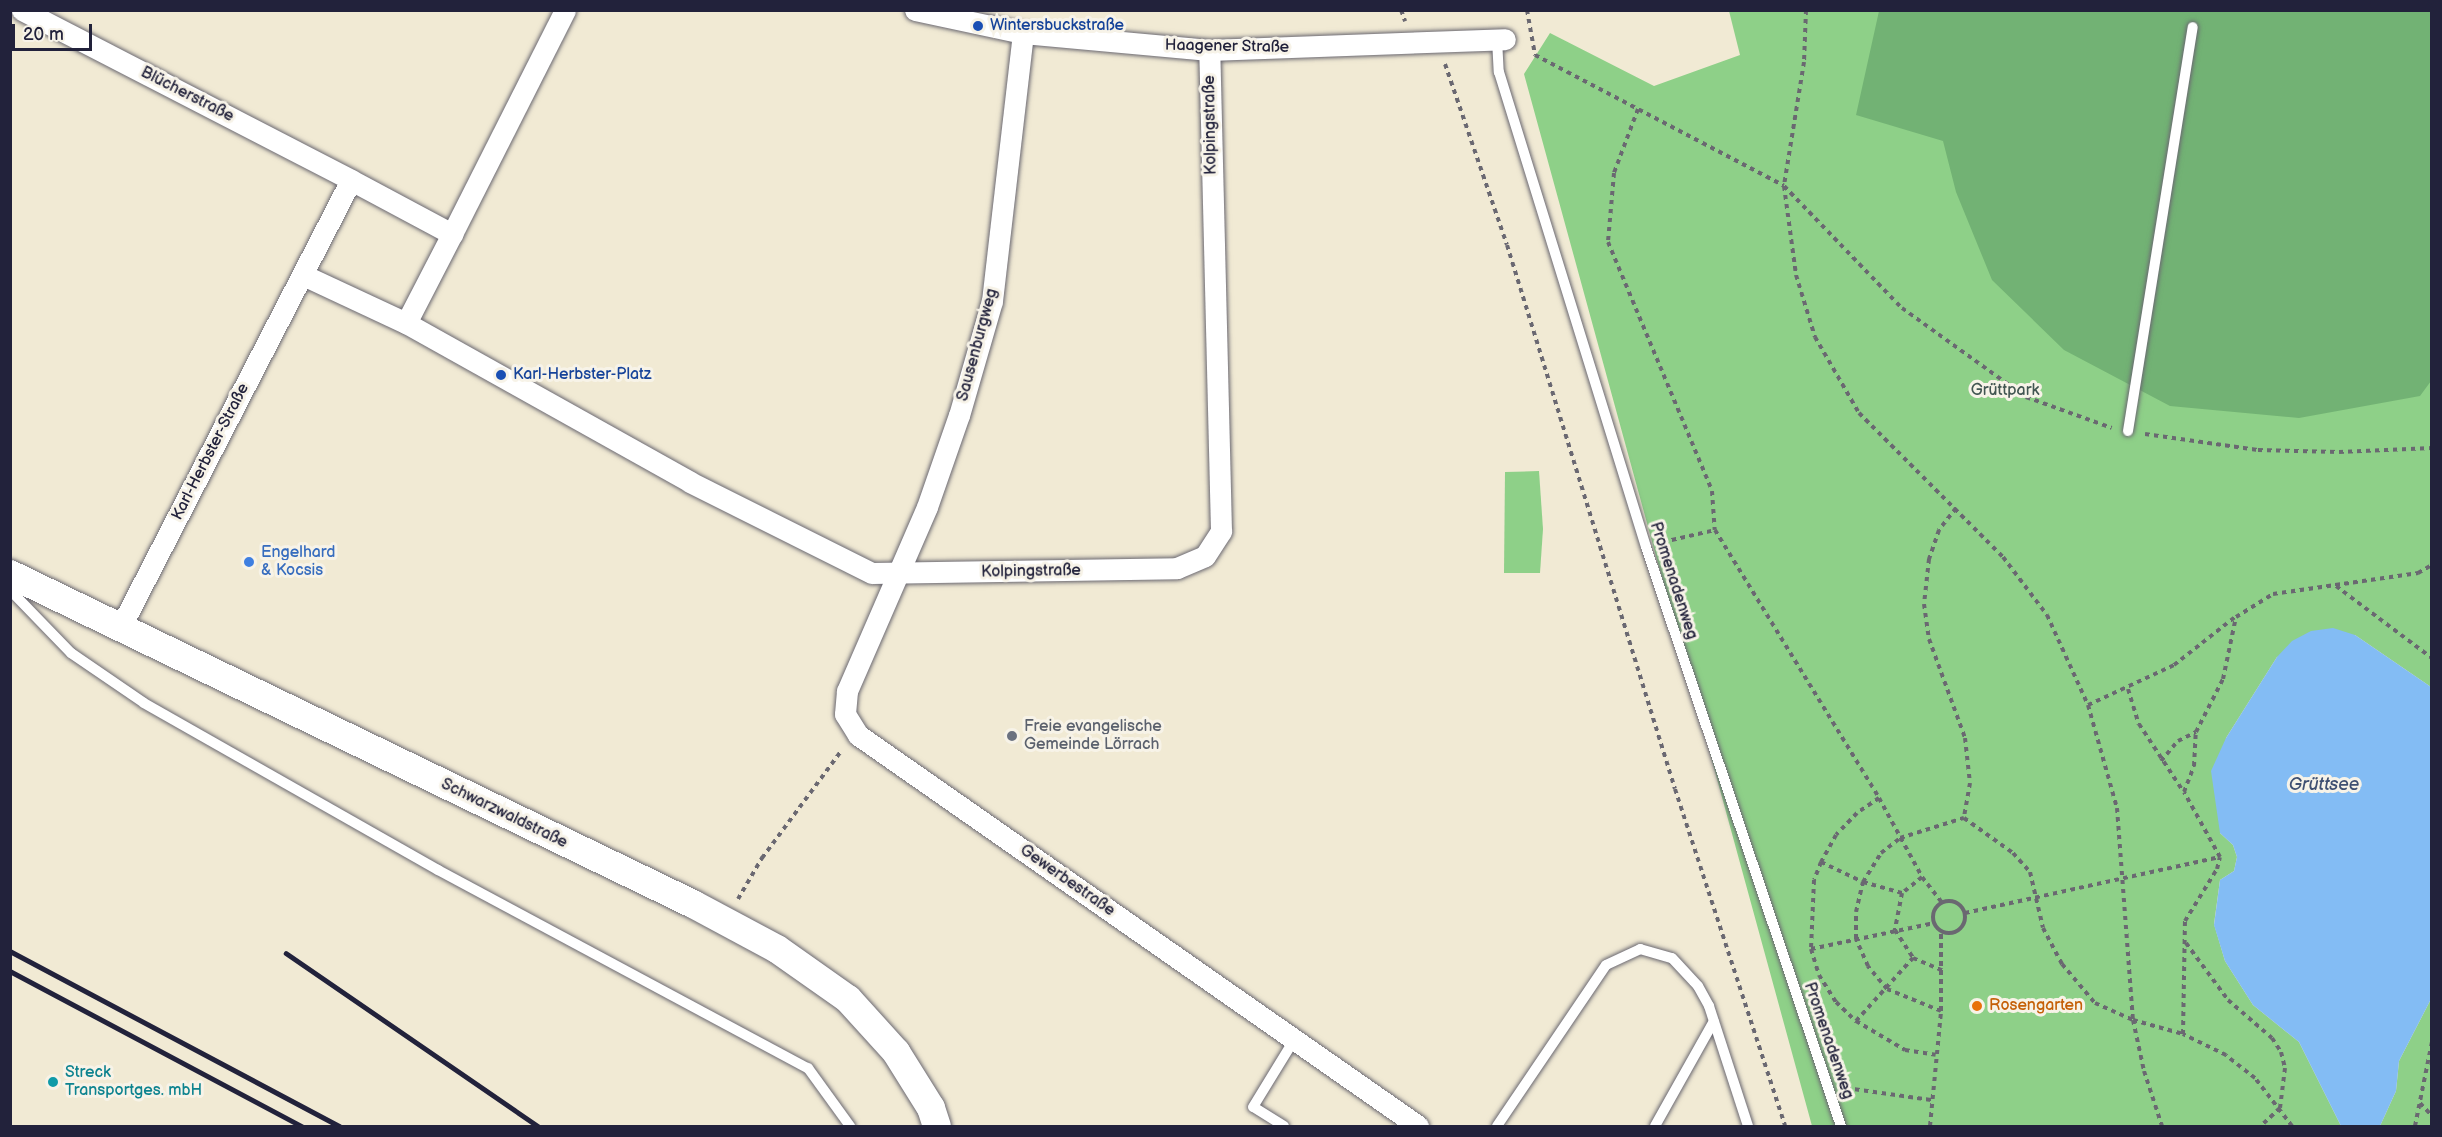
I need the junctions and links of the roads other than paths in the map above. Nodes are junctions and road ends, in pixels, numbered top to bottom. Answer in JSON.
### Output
{"nodes":[{"id":1,"x":22,"y":10,"type":"edge"},
{"id":2,"x":565,"y":10,"type":"edge"},
{"id":3,"x":915,"y":10,"type":"edge"},
{"id":4,"x":2193,"y":27,"type":"dead end"},
{"id":5,"x":1023,"y":33,"type":"junction"},
{"id":6,"x":1501,"y":39,"type":"joint"},
{"id":7,"x":1209,"y":50,"type":"junction"},
{"id":8,"x":351,"y":180,"type":"junction"},
{"id":9,"x":452,"y":234,"type":"junction"},
{"id":10,"x":303,"y":275,"type":"junction"},
{"id":11,"x":406,"y":323,"type":"junction"},
{"id":12,"x":2128,"y":431,"type":"road end"},
{"id":13,"x":10,"y":574,"type":"edge"},
{"id":14,"x":897,"y":575,"type":"junction"},
{"id":15,"x":10,"y":590,"type":"edge"},
{"id":16,"x":119,"y":630,"type":"junction"},
{"id":17,"x":1714,"y":1021,"type":"junction"},
{"id":18,"x":1294,"y":1040,"type":"junction"},
{"id":19,"x":850,"y":1126,"type":"edge"},
{"id":20,"x":937,"y":1126,"type":"edge"},
{"id":21,"x":1284,"y":1126,"type":"edge"},
{"id":22,"x":1418,"y":1126,"type":"edge"},
{"id":23,"x":1497,"y":1126,"type":"edge"},
{"id":24,"x":1655,"y":1126,"type":"edge"},
{"id":25,"x":1748,"y":1126,"type":"edge"},
{"id":26,"x":1841,"y":1126,"type":"edge"}],
"edges":[{"from":1,"to":8,"type":"street","name":"Blücherstraße"},
{"from":2,"to":9,"type":"street"},
{"from":3,"to":5,"type":"street","name":"Haagener Straße"},
{"from":4,"to":12,"type":"lane"},
{"from":5,"to":7,"type":"street","name":"Haagener Straße"},
{"from":5,"to":14,"type":"street","name":"Sausenburgweg"},
{"from":6,"to":7,"type":"street","name":"Haagener Straße"},
{"from":6,"to":26,"type":"lane","name":"Promenadenweg"},
{"from":7,"to":14,"type":"street","name":"Kolpingstraße"},
{"from":8,"to":9,"type":"street"},
{"from":8,"to":10,"type":"street"},
{"from":9,"to":11,"type":"street"},
{"from":10,"to":11,"type":"street"},
{"from":10,"to":16,"type":"street","name":"Karl-Herbster-Straße"},
{"from":11,"to":14,"type":"street","name":"Kolpingstraße"},
{"from":13,"to":16,"type":"main road","name":"Schwarzwaldstraße"},
{"from":14,"to":18,"type":"street","name":"Gewerbestraße"},
{"from":15,"to":19,"type":"lane"},
{"from":16,"to":20,"type":"main road","name":"Schwarzwaldstraße"},
{"from":17,"to":23,"type":"lane"},
{"from":17,"to":24,"type":"lane"},
{"from":17,"to":25,"type":"lane"},
{"from":18,"to":21,"type":"lane"},
{"from":18,"to":22,"type":"street","name":"Gewerbestraße"}]}
